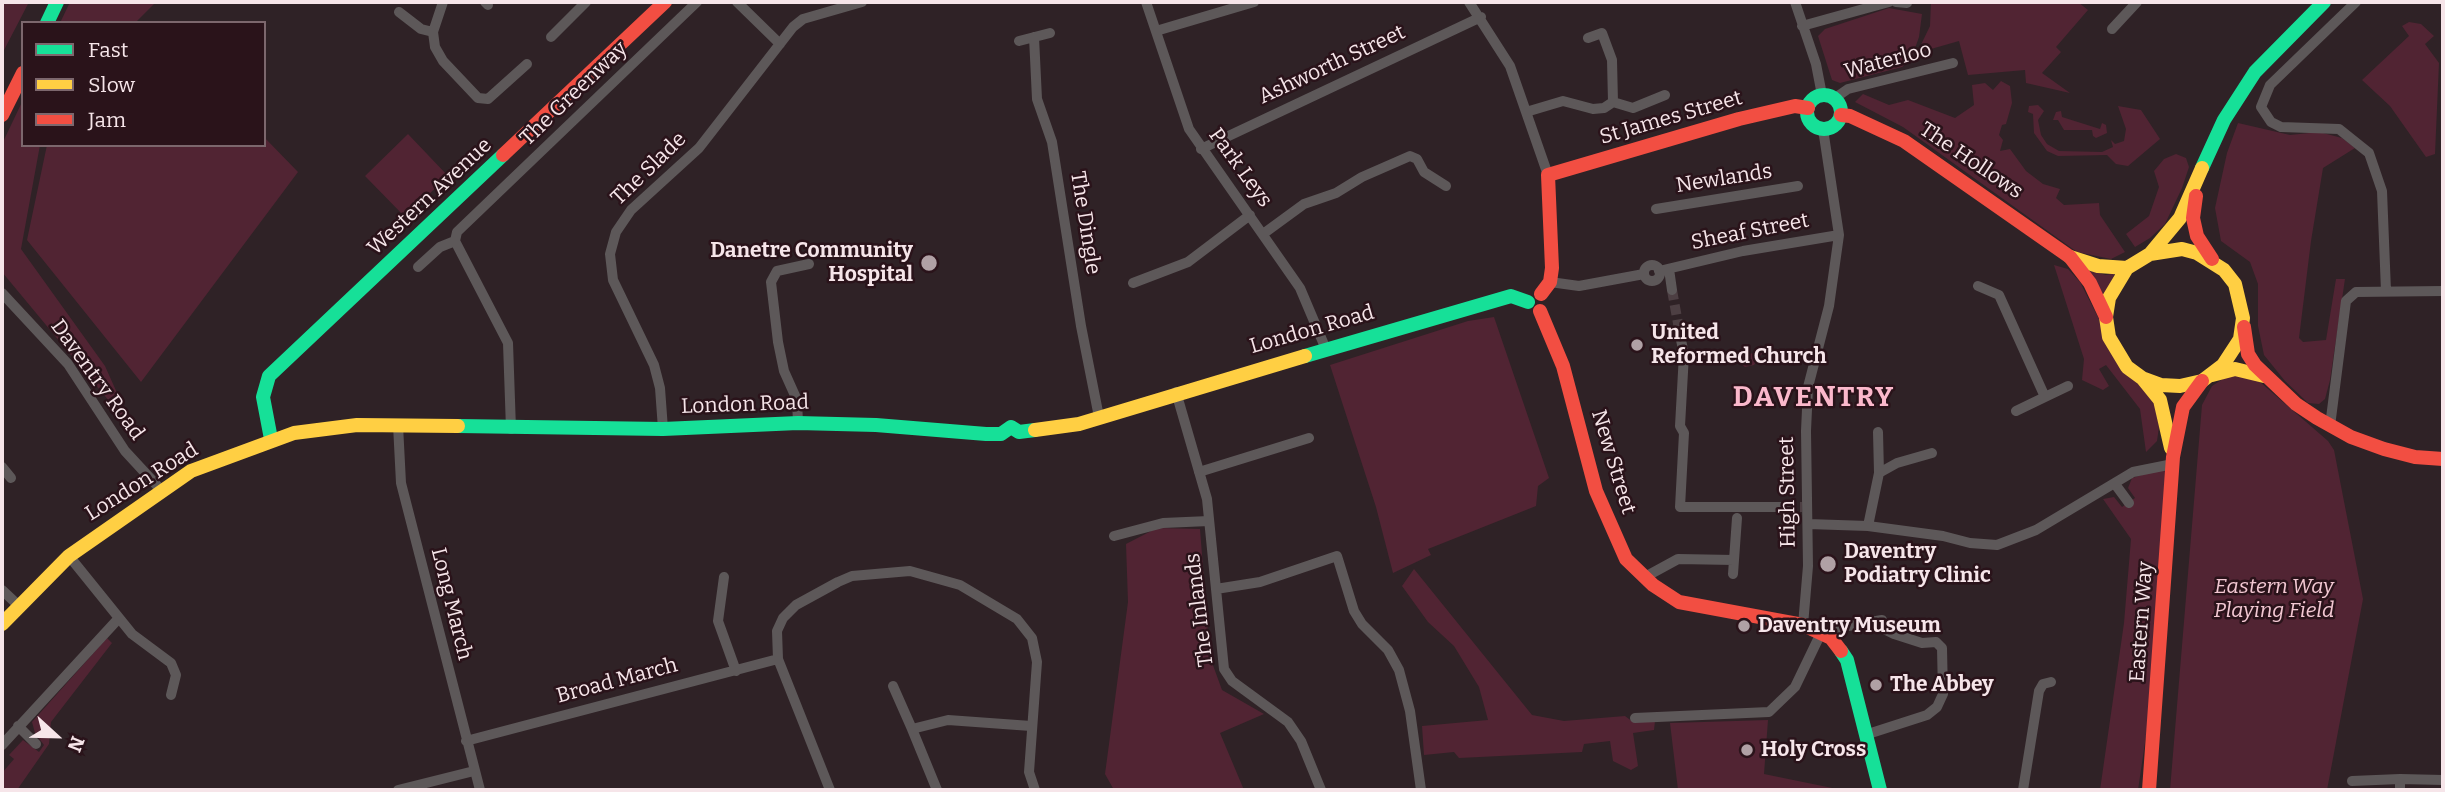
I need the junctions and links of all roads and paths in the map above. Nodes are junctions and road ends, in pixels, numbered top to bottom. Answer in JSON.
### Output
{"nodes":[{"id":1,"x":57,"y":2,"type":"edge"},
{"id":2,"x":443,"y":2,"type":"edge"},
{"id":3,"x":586,"y":2,"type":"edge"},
{"id":4,"x":665,"y":2,"type":"edge"},
{"id":5,"x":697,"y":2,"type":"edge"},
{"id":6,"x":737,"y":2,"type":"edge"},
{"id":7,"x":862,"y":2,"type":"edge"},
{"id":8,"x":1146,"y":2,"type":"edge"},
{"id":9,"x":1254,"y":2,"type":"edge"},
{"id":10,"x":1469,"y":2,"type":"edge"},
{"id":11,"x":1796,"y":2,"type":"edge"},
{"id":12,"x":1889,"y":2,"type":"edge"},
{"id":13,"x":2137,"y":2,"type":"edge"},
{"id":14,"x":2324,"y":2,"type":"edge"},
{"id":15,"x":2356,"y":2,"type":"edge"},
{"id":16,"x":399,"y":12,"type":"dead end"},
{"id":17,"x":1481,"y":17,"type":"junction"},
{"id":18,"x":48,"y":21,"type":"edge"},
{"id":19,"x":1802,"y":26,"type":"junction"},
{"id":20,"x":2112,"y":29,"type":"dead end"},
{"id":21,"x":433,"y":32,"type":"junction"},
{"id":22,"x":1156,"y":32,"type":"junction"},
{"id":23,"x":1049,"y":33,"type":"dead end"},
{"id":24,"x":551,"y":37,"type":"dead end"},
{"id":25,"x":1034,"y":37,"type":"junction"},
{"id":26,"x":1588,"y":38,"type":"dead end"},
{"id":27,"x":1019,"y":41,"type":"dead end"},
{"id":28,"x":780,"y":44,"type":"junction"},
{"id":29,"x":527,"y":64,"type":"dead end"},
{"id":30,"x":1953,"y":64,"type":"dead end"},
{"id":31,"x":21,"y":77,"type":"edge"},
{"id":32,"x":1665,"y":95,"type":"dead end"},
{"id":33,"x":1828,"y":97,"type":"junction"},
{"id":34,"x":482,"y":98,"type":"junction"},
{"id":35,"x":1613,"y":102,"type":"junction"},
{"id":36,"x":1808,"y":108,"type":"junction"},
{"id":37,"x":476,"y":109,"type":"dead end"},
{"id":38,"x":1526,"y":112,"type":"junction"},
{"id":39,"x":2,"y":115,"type":"edge"},
{"id":40,"x":1841,"y":115,"type":"junction"},
{"id":41,"x":1823,"y":129,"type":"junction"},
{"id":42,"x":1200,"y":149,"type":"junction"},
{"id":43,"x":1548,"y":175,"type":"junction"},
{"id":44,"x":2198,"y":180,"type":"junction"},
{"id":45,"x":1446,"y":186,"type":"dead end"},
{"id":46,"x":1798,"y":186,"type":"dead end"},
{"id":47,"x":1657,"y":209,"type":"dead end"},
{"id":48,"x":1250,"y":215,"type":"junction"},
{"id":49,"x":1263,"y":234,"type":"junction"},
{"id":50,"x":1839,"y":235,"type":"junction"},
{"id":51,"x":455,"y":241,"type":"junction"},
{"id":52,"x":2150,"y":254,"type":"junction"},
{"id":53,"x":2070,"y":257,"type":"junction"},
{"id":54,"x":2213,"y":260,"type":"junction"},
{"id":55,"x":809,"y":264,"type":"dead end"},
{"id":56,"x":418,"y":267,"type":"dead end"},
{"id":57,"x":2127,"y":268,"type":"junction"},
{"id":58,"x":1664,"y":270,"type":"junction"},
{"id":59,"x":1133,"y":283,"type":"dead end"},
{"id":60,"x":1978,"y":286,"type":"dead end"},
{"id":61,"x":1546,"y":288,"type":"junction"},
{"id":62,"x":1672,"y":290,"type":"tunnel mouth"},
{"id":63,"x":2386,"y":291,"type":"junction"},
{"id":64,"x":2443,"y":291,"type":"edge"},
{"id":65,"x":2,"y":293,"type":"edge"},
{"id":66,"x":1528,"y":302,"type":"junction"},
{"id":67,"x":1540,"y":312,"type":"junction"},
{"id":68,"x":2106,"y":317,"type":"junction"},
{"id":69,"x":2243,"y":318,"type":"junction"},
{"id":70,"x":1681,"y":340,"type":"tunnel mouth"},
{"id":71,"x":1325,"y":347,"type":"junction"},
{"id":72,"x":2265,"y":377,"type":"junction"},
{"id":73,"x":2142,"y":378,"type":"junction"},
{"id":74,"x":2206,"y":378,"type":"junction"},
{"id":75,"x":2068,"y":386,"type":"dead end"},
{"id":76,"x":1176,"y":392,"type":"junction"},
{"id":77,"x":2045,"y":397,"type":"junction"},
{"id":78,"x":2016,"y":411,"type":"dead end"},
{"id":79,"x":1099,"y":416,"type":"junction"},
{"id":80,"x":798,"y":423,"type":"junction"},
{"id":81,"x":398,"y":425,"type":"junction"},
{"id":82,"x":2330,"y":426,"type":"junction"},
{"id":83,"x":511,"y":429,"type":"junction"},
{"id":84,"x":663,"y":429,"type":"junction"},
{"id":85,"x":1878,"y":432,"type":"dead end"},
{"id":86,"x":1309,"y":438,"type":"dead end"},
{"id":87,"x":271,"y":439,"type":"junction"},
{"id":88,"x":1932,"y":453,"type":"dead end"},
{"id":89,"x":2443,"y":459,"type":"edge"},
{"id":90,"x":2173,"y":461,"type":"junction"},
{"id":91,"x":2,"y":467,"type":"edge"},
{"id":92,"x":1199,"y":472,"type":"junction"},
{"id":93,"x":1879,"y":473,"type":"junction"},
{"id":94,"x":11,"y":478,"type":"dead end"},
{"id":95,"x":2115,"y":484,"type":"junction"},
{"id":96,"x":161,"y":490,"type":"junction"},
{"id":97,"x":2129,"y":503,"type":"dead end"},
{"id":98,"x":1785,"y":507,"type":"tunnel mouth"},
{"id":99,"x":1737,"y":518,"type":"dead end"},
{"id":100,"x":1209,"y":521,"type":"junction"},
{"id":101,"x":1808,"y":524,"type":"junction"},
{"id":102,"x":1868,"y":526,"type":"junction"},
{"id":103,"x":1114,"y":536,"type":"dead end"},
{"id":104,"x":69,"y":556,"type":"junction"},
{"id":105,"x":1734,"y":560,"type":"junction"},
{"id":106,"x":1733,"y":574,"type":"dead end"},
{"id":107,"x":724,"y":577,"type":"dead end"},
{"id":108,"x":1645,"y":577,"type":"junction"},
{"id":109,"x":1216,"y":589,"type":"junction"},
{"id":110,"x":2,"y":590,"type":"edge"},
{"id":111,"x":18,"y":606,"type":"junction"},
{"id":112,"x":120,"y":618,"type":"junction"},
{"id":113,"x":2,"y":624,"type":"edge"},
{"id":114,"x":1803,"y":625,"type":"junction"},
{"id":115,"x":1826,"y":636,"type":"junction"},
{"id":116,"x":778,"y":659,"type":"junction"},
{"id":117,"x":736,"y":671,"type":"junction"},
{"id":118,"x":2051,"y":682,"type":"dead end"},
{"id":119,"x":893,"y":686,"type":"dead end"},
{"id":120,"x":171,"y":695,"type":"dead end"},
{"id":121,"x":1635,"y":718,"type":"dead end"},
{"id":122,"x":18,"y":726,"type":"junction"},
{"id":123,"x":1031,"y":726,"type":"junction"},
{"id":124,"x":912,"y":729,"type":"junction"},
{"id":125,"x":1868,"y":734,"type":"junction"},
{"id":126,"x":466,"y":741,"type":"junction"},
{"id":127,"x":36,"y":744,"type":"dead end"},
{"id":128,"x":2,"y":745,"type":"edge"},
{"id":129,"x":474,"y":771,"type":"junction"},
{"id":130,"x":2443,"y":780,"type":"edge"},
{"id":131,"x":2352,"y":781,"type":"dead end"},
{"id":132,"x":2400,"y":785,"type":"edge"},
{"id":133,"x":398,"y":790,"type":"edge"},
{"id":134,"x":480,"y":790,"type":"edge"},
{"id":135,"x":830,"y":790,"type":"edge"},
{"id":136,"x":937,"y":790,"type":"edge"},
{"id":137,"x":1035,"y":790,"type":"edge"},
{"id":138,"x":1321,"y":790,"type":"edge"},
{"id":139,"x":1421,"y":790,"type":"edge"},
{"id":140,"x":1880,"y":790,"type":"edge"},
{"id":141,"x":2023,"y":790,"type":"edge"},
{"id":142,"x":2149,"y":790,"type":"edge"}],
"edges":[{"from":1,"to":18,"type":"main road"},
{"from":2,"to":21,"type":"street"},
{"from":3,"to":24,"type":"street"},
{"from":4,"to":87,"type":"main road","name":"Western Avenue"},
{"from":5,"to":51,"type":"street","name":"The Greenway"},
{"from":6,"to":28,"type":"street"},
{"from":7,"to":28,"type":"street","name":"The Slade"},
{"from":8,"to":22,"type":"street","name":"Park Leys"},
{"from":9,"to":22,"type":"street"},
{"from":10,"to":17,"type":"street"},
{"from":11,"to":19,"type":"street"},
{"from":12,"to":19,"type":"street"},
{"from":13,"to":20,"type":"street"},
{"from":14,"to":44,"type":"main road"},
{"from":15,"to":63,"type":"street"},
{"from":16,"to":21,"type":"street"},
{"from":17,"to":38,"type":"street"},
{"from":17,"to":42,"type":"street","name":"Ashworth Street"},
{"from":19,"to":33,"type":"street"},
{"from":21,"to":34,"type":"street"},
{"from":22,"to":42,"type":"street","name":"Park Leys"},
{"from":23,"to":25,"type":"street"},
{"from":25,"to":27,"type":"street"},
{"from":25,"to":79,"type":"street","name":"The Dingle"},
{"from":26,"to":35,"type":"street"},
{"from":28,"to":84,"type":"street","name":"The Slade"},
{"from":29,"to":34,"type":"street"},
{"from":30,"to":33,"type":"street","name":"Waterloo"},
{"from":31,"to":39,"type":"main road"},
{"from":32,"to":35,"type":"street"},
{"from":33,"to":36,"type":"main road"},
{"from":33,"to":40,"type":"main road"},
{"from":34,"to":37,"type":"street"},
{"from":35,"to":38,"type":"street"},
{"from":36,"to":41,"type":"main road"},
{"from":36,"to":43,"type":"main road","name":"St James Street"},
{"from":38,"to":43,"type":"street"},
{"from":40,"to":41,"type":"main road"},
{"from":40,"to":53,"type":"main road","name":"The Hollows"},
{"from":41,"to":50,"type":"street","name":"High Street"},
{"from":42,"to":48,"type":"street","name":"Park Leys"},
{"from":43,"to":61,"type":"main road"},
{"from":44,"to":52,"type":"main road"},
{"from":44,"to":54,"type":"main road"},
{"from":45,"to":49,"type":"street"},
{"from":46,"to":47,"type":"street","name":"Newlands"},
{"from":48,"to":49,"type":"street","name":"Park Leys"},
{"from":48,"to":59,"type":"street"},
{"from":49,"to":71,"type":"street","name":"Park Leys"},
{"from":50,"to":58,"type":"street","name":"Sheaf Street"},
{"from":50,"to":101,"type":"street","name":"High Street"},
{"from":51,"to":56,"type":"street","name":"The Greenway"},
{"from":51,"to":83,"type":"street"},
{"from":52,"to":54,"type":"main road"},
{"from":52,"to":57,"type":"main road"},
{"from":53,"to":57,"type":"main road"},
{"from":53,"to":68,"type":"main road"},
{"from":54,"to":69,"type":"main road"},
{"from":55,"to":80,"type":"street"},
{"from":57,"to":68,"type":"main road"},
{"from":58,"to":61,"type":"street","name":"Sheaf Street"},
{"from":58,"to":62,"type":"street"},
{"from":60,"to":77,"type":"street"},
{"from":61,"to":66,"type":"main road"},
{"from":61,"to":67,"type":"main road"},
{"from":63,"to":64,"type":"street"},
{"from":63,"to":82,"type":"street"},
{"from":65,"to":96,"type":"street","name":"Daventry Road"},
{"from":66,"to":67,"type":"main road"},
{"from":66,"to":71,"type":"main road","name":"London Road"},
{"from":67,"to":108,"type":"main road","name":"New Street"},
{"from":68,"to":73,"type":"main road"},
{"from":69,"to":72,"type":"main road"},
{"from":69,"to":74,"type":"main road"},
{"from":70,"to":98,"type":"street"},
{"from":71,"to":76,"type":"main road","name":"London Road"},
{"from":72,"to":74,"type":"main road"},
{"from":72,"to":82,"type":"main road"},
{"from":73,"to":74,"type":"main road"},
{"from":73,"to":90,"type":"main road","name":"Eastern Way"},
{"from":74,"to":90,"type":"main road","name":"Eastern Way"},
{"from":75,"to":77,"type":"street"},
{"from":76,"to":79,"type":"main road","name":"London Road"},
{"from":76,"to":92,"type":"street","name":"The Inlands"},
{"from":77,"to":78,"type":"street"},
{"from":79,"to":80,"type":"main road","name":"London Road"},
{"from":80,"to":84,"type":"main road","name":"London Road"},
{"from":81,"to":83,"type":"main road","name":"London Road"},
{"from":81,"to":87,"type":"main road","name":"London Road"},
{"from":81,"to":126,"type":"street","name":"Long March"},
{"from":82,"to":89,"type":"main road"},
{"from":83,"to":84,"type":"main road","name":"London Road"},
{"from":85,"to":93,"type":"street"},
{"from":86,"to":92,"type":"street"},
{"from":87,"to":96,"type":"main road","name":"London Road"},
{"from":88,"to":93,"type":"street"},
{"from":90,"to":95,"type":"street"},
{"from":90,"to":142,"type":"main road","name":"Eastern Way"},
{"from":91,"to":94,"type":"street"},
{"from":92,"to":100,"type":"street","name":"The Inlands"},
{"from":93,"to":102,"type":"street"},
{"from":95,"to":97,"type":"street"},
{"from":95,"to":102,"type":"street"},
{"from":96,"to":104,"type":"main road","name":"London Road"},
{"from":99,"to":105,"type":"street"},
{"from":100,"to":103,"type":"street"},
{"from":100,"to":109,"type":"street","name":"The Inlands"},
{"from":101,"to":102,"type":"street"},
{"from":101,"to":114,"type":"street","name":"High Street"},
{"from":104,"to":111,"type":"main road","name":"London Road"},
{"from":104,"to":112,"type":"street"},
{"from":105,"to":106,"type":"street"},
{"from":105,"to":108,"type":"street"},
{"from":107,"to":117,"type":"street"},
{"from":108,"to":114,"type":"main road","name":"New Street"},
{"from":109,"to":138,"type":"street","name":"The Inlands"},
{"from":109,"to":139,"type":"street"},
{"from":110,"to":111,"type":"street"},
{"from":111,"to":113,"type":"main road","name":"London Road"},
{"from":112,"to":120,"type":"street"},
{"from":112,"to":122,"type":"street"},
{"from":114,"to":115,"type":"main road","name":"New Street"},
{"from":115,"to":121,"type":"street"},
{"from":115,"to":125,"type":"main road"},
{"from":115,"to":125,"type":"street"},
{"from":116,"to":117,"type":"street","name":"Broad March"},
{"from":116,"to":123,"type":"street"},
{"from":116,"to":135,"type":"street"},
{"from":117,"to":126,"type":"street","name":"Broad March"},
{"from":118,"to":141,"type":"street"},
{"from":119,"to":124,"type":"street"},
{"from":122,"to":127,"type":"street"},
{"from":122,"to":128,"type":"street"},
{"from":123,"to":124,"type":"street"},
{"from":123,"to":137,"type":"street"},
{"from":124,"to":136,"type":"street"},
{"from":125,"to":140,"type":"main road"},
{"from":126,"to":129,"type":"street","name":"Long March"},
{"from":129,"to":133,"type":"street"},
{"from":129,"to":134,"type":"street","name":"Long March"},
{"from":130,"to":132,"type":"street"},
{"from":131,"to":132,"type":"street"}]}
